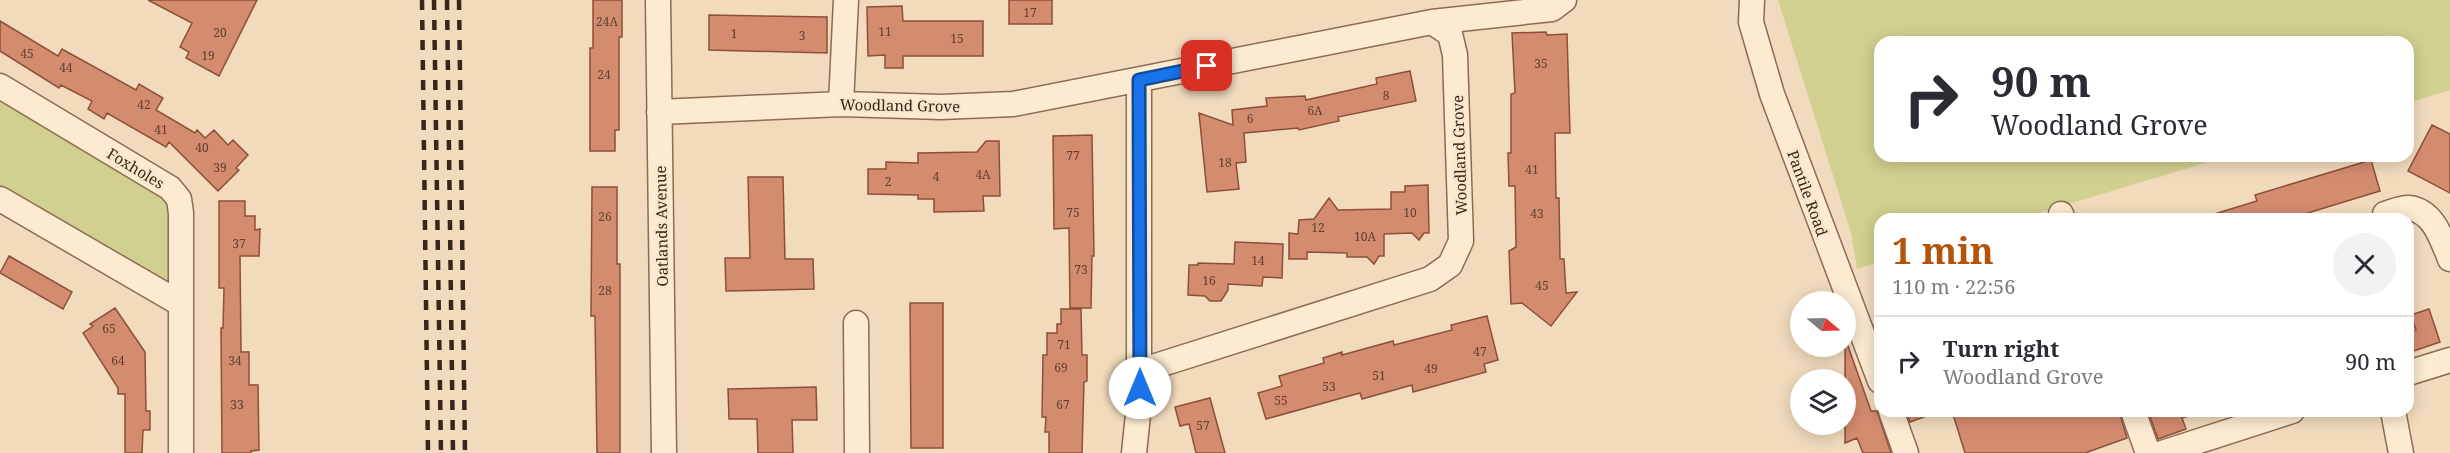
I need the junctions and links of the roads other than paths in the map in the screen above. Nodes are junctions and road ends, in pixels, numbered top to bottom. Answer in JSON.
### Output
{"nodes":[{"id":1,"x":658,"y":0,"type":"edge"},
{"id":2,"x":846,"y":0,"type":"edge"},
{"id":3,"x":1564,"y":0,"type":"edge"},
{"id":4,"x":1752,"y":0,"type":"edge"},
{"id":5,"x":1432,"y":22,"type":"junction"},
{"id":6,"x":1139,"y":80,"type":"junction"},
{"id":7,"x":0,"y":86,"type":"edge"},
{"id":8,"x":841,"y":104,"type":"junction"},
{"id":9,"x":659,"y":112,"type":"junction"},
{"id":10,"x":0,"y":199,"type":"edge"},
{"id":11,"x":2388,"y":213,"type":"edge"},
{"id":12,"x":2450,"y":259,"type":"edge"},
{"id":13,"x":181,"y":304,"type":"junction"},
{"id":14,"x":856,"y":323,"type":"dead end"},
{"id":15,"x":2450,"y":360,"type":"edge"},
{"id":16,"x":1874,"y":365,"type":"edge"},
{"id":17,"x":1140,"y":371,"type":"junction"},
{"id":18,"x":2414,"y":371,"type":"edge"},
{"id":19,"x":1893,"y":417,"type":"edge"},
{"id":20,"x":2135,"y":417,"type":"edge"},
{"id":21,"x":2273,"y":417,"type":"edge"},
{"id":22,"x":2394,"y":417,"type":"edge"},
{"id":23,"x":181,"y":453,"type":"edge"},
{"id":24,"x":664,"y":453,"type":"edge"},
{"id":25,"x":857,"y":453,"type":"edge"},
{"id":26,"x":1134,"y":453,"type":"edge"},
{"id":27,"x":1906,"y":453,"type":"edge"},
{"id":28,"x":2148,"y":453,"type":"edge"},
{"id":29,"x":2162,"y":453,"type":"edge"},
{"id":30,"x":2401,"y":453,"type":"edge"}],
"edges":[{"from":1,"to":9,"type":"street","name":"Oatlands Avenue"},
{"from":2,"to":8,"type":"street"},
{"from":3,"to":5,"type":"street"},
{"from":4,"to":16,"type":"street","name":"Pantile Road"},
{"from":5,"to":6,"type":"street","name":"Woodland Grove"},
{"from":5,"to":17,"type":"street","name":"Woodland Grove"},
{"from":6,"to":8,"type":"street","name":"Woodland Grove"},
{"from":6,"to":17,"type":"street"},
{"from":7,"to":13,"type":"street","name":"Foxholes"},
{"from":8,"to":9,"type":"street","name":"Woodland Grove"},
{"from":9,"to":24,"type":"street","name":"Oatlands Avenue"},
{"from":10,"to":13,"type":"street"},
{"from":11,"to":12,"type":"street"},
{"from":13,"to":23,"type":"street","name":"Foxholes"},
{"from":14,"to":25,"type":"street"},
{"from":15,"to":18,"type":"street"},
{"from":17,"to":26,"type":"street"},
{"from":19,"to":27,"type":"street"},
{"from":20,"to":28,"type":"street"},
{"from":21,"to":29,"type":"street"},
{"from":22,"to":30,"type":"street"}]}
